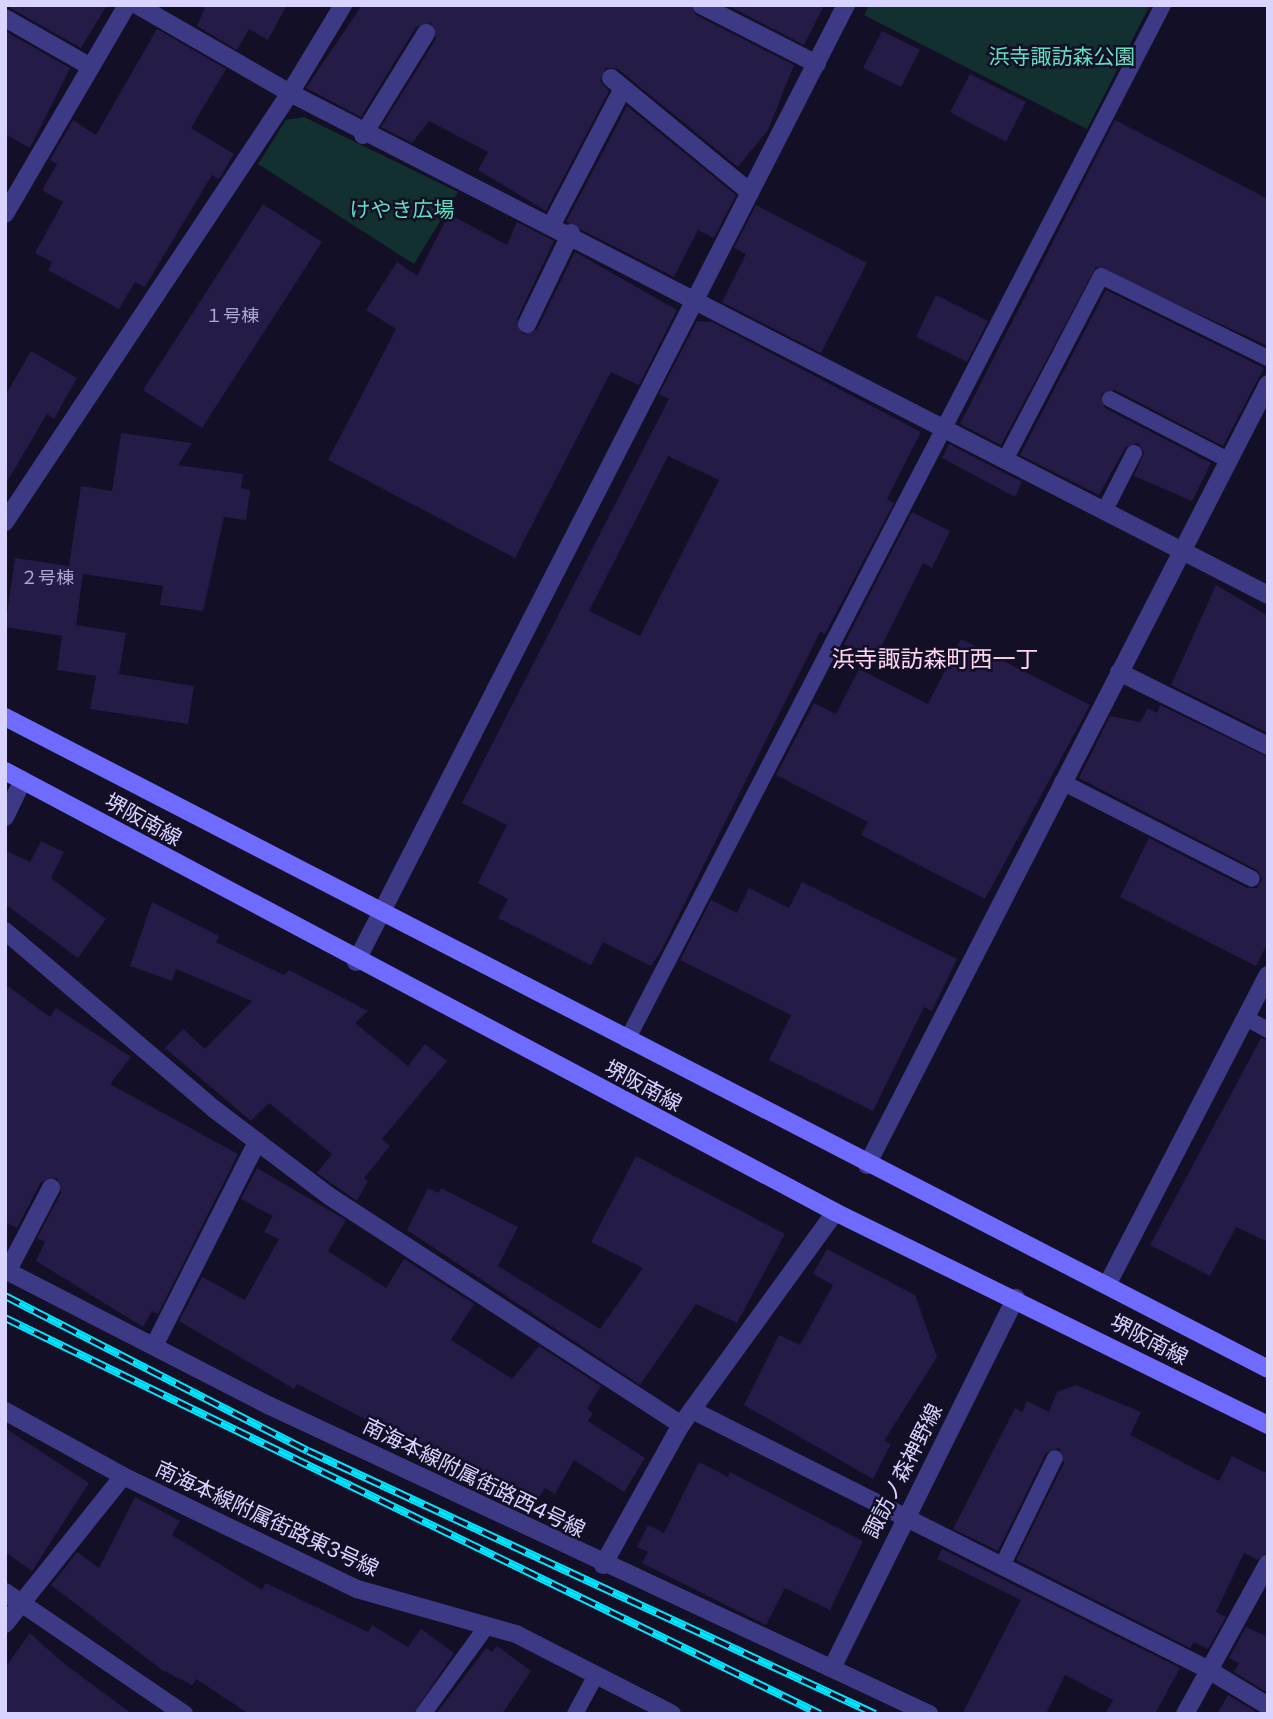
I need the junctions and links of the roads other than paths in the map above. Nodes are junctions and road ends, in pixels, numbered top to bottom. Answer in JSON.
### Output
{"nodes":[{"id":1,"x":127,"y":5,"type":"edge"},
{"id":2,"x":137,"y":5,"type":"edge"},
{"id":3,"x":343,"y":5,"type":"edge"},
{"id":4,"x":701,"y":5,"type":"edge"},
{"id":5,"x":846,"y":5,"type":"edge"},
{"id":6,"x":1163,"y":5,"type":"edge"},
{"id":7,"x":5,"y":18,"type":"edge"},
{"id":8,"x":426,"y":33,"type":"dead end"},
{"id":9,"x":817,"y":64,"type":"junction"},
{"id":10,"x":91,"y":67,"type":"junction"},
{"id":11,"x":290,"y":93,"type":"junction"},
{"id":12,"x":363,"y":135,"type":"junction"},
{"id":13,"x":750,"y":192,"type":"junction"},
{"id":14,"x":5,"y":214,"type":"edge"},
{"id":15,"x":552,"y":224,"type":"junction"},
{"id":16,"x":570,"y":233,"type":"junction"},
{"id":17,"x":696,"y":296,"type":"junction"},
{"id":18,"x":527,"y":324,"type":"dead end"},
{"id":19,"x":1268,"y":358,"type":"edge"},
{"id":20,"x":1268,"y":384,"type":"edge"},
{"id":21,"x":1110,"y":399,"type":"dead end"},
{"id":22,"x":943,"y":425,"type":"junction"},
{"id":23,"x":1134,"y":453,"type":"dead end"},
{"id":24,"x":1006,"y":458,"type":"junction"},
{"id":25,"x":1228,"y":460,"type":"junction"},
{"id":26,"x":1105,"y":510,"type":"junction"},
{"id":27,"x":5,"y":522,"type":"edge"},
{"id":28,"x":1181,"y":550,"type":"junction"},
{"id":29,"x":1268,"y":594,"type":"edge"},
{"id":30,"x":1119,"y":671,"type":"junction"},
{"id":31,"x":5,"y":717,"type":"edge"},
{"id":32,"x":1268,"y":746,"type":"edge"},
{"id":33,"x":5,"y":771,"type":"edge"},
{"id":34,"x":23,"y":780,"type":"junction"},
{"id":35,"x":1062,"y":782,"type":"junction"},
{"id":36,"x":5,"y":817,"type":"edge"},
{"id":37,"x":1252,"y":879,"type":"dead end"},
{"id":38,"x":379,"y":910,"type":"junction"},
{"id":39,"x":5,"y":931,"type":"edge"},
{"id":40,"x":356,"y":962,"type":"junction"},
{"id":41,"x":1268,"y":975,"type":"edge"},
{"id":42,"x":1245,"y":1018,"type":"junction"},
{"id":43,"x":1268,"y":1030,"type":"edge"},
{"id":44,"x":627,"y":1040,"type":"junction"},
{"id":45,"x":257,"y":1142,"type":"junction"},
{"id":46,"x":867,"y":1165,"type":"junction"},
{"id":47,"x":51,"y":1188,"type":"dead end"},
{"id":48,"x":835,"y":1212,"type":"junction"},
{"id":49,"x":6,"y":1271,"type":"edge"},
{"id":50,"x":1107,"y":1285,"type":"junction"},
{"id":51,"x":1016,"y":1298,"type":"junction"},
{"id":52,"x":154,"y":1346,"type":"junction"},
{"id":53,"x":1268,"y":1369,"type":"edge"},
{"id":54,"x":692,"y":1410,"type":"junction"},
{"id":55,"x":5,"y":1411,"type":"edge"},
{"id":56,"x":681,"y":1425,"type":"junction"},
{"id":57,"x":1268,"y":1425,"type":"edge"},
{"id":58,"x":1055,"y":1458,"type":"dead end"},
{"id":59,"x":123,"y":1476,"type":"junction"},
{"id":60,"x":904,"y":1517,"type":"junction"},
{"id":61,"x":1268,"y":1563,"type":"edge"},
{"id":62,"x":603,"y":1565,"type":"junction"},
{"id":63,"x":1002,"y":1566,"type":"junction"},
{"id":64,"x":5,"y":1592,"type":"edge"},
{"id":65,"x":21,"y":1602,"type":"junction"},
{"id":66,"x":5,"y":1624,"type":"edge"},
{"id":67,"x":487,"y":1626,"type":"junction"},
{"id":68,"x":833,"y":1666,"type":"junction"},
{"id":69,"x":1207,"y":1670,"type":"junction"},
{"id":70,"x":596,"y":1675,"type":"junction"},
{"id":71,"x":1268,"y":1706,"type":"edge"},
{"id":72,"x":184,"y":1714,"type":"edge"},
{"id":73,"x":423,"y":1714,"type":"edge"},
{"id":74,"x":575,"y":1714,"type":"edge"},
{"id":75,"x":672,"y":1714,"type":"edge"},
{"id":76,"x":929,"y":1714,"type":"edge"},
{"id":77,"x":1185,"y":1714,"type":"edge"}],
"edges":[{"from":1,"to":10,"type":"street"},
{"from":2,"to":11,"type":"street"},
{"from":3,"to":11,"type":"street"},
{"from":4,"to":9,"type":"street"},
{"from":5,"to":9,"type":"street"},
{"from":6,"to":22,"type":"lane"},
{"from":7,"to":10,"type":"street"},
{"from":8,"to":12,"type":"street"},
{"from":9,"to":13,"type":"street"},
{"from":10,"to":14,"type":"street"},
{"from":11,"to":12,"type":"street"},
{"from":11,"to":27,"type":"street"},
{"from":12,"to":15,"type":"street"},
{"from":13,"to":15,"type":"street"},
{"from":13,"to":17,"type":"street"},
{"from":15,"to":16,"type":"street"},
{"from":16,"to":17,"type":"street"},
{"from":16,"to":18,"type":"street"},
{"from":17,"to":22,"type":"street"},
{"from":17,"to":38,"type":"street"},
{"from":19,"to":24,"type":"lane"},
{"from":20,"to":25,"type":"street"},
{"from":21,"to":25,"type":"lane"},
{"from":22,"to":24,"type":"street"},
{"from":22,"to":44,"type":"lane"},
{"from":23,"to":26,"type":"lane"},
{"from":24,"to":26,"type":"street"},
{"from":25,"to":28,"type":"street"},
{"from":26,"to":28,"type":"street"},
{"from":28,"to":29,"type":"street"},
{"from":28,"to":30,"type":"street"},
{"from":30,"to":32,"type":"street"},
{"from":30,"to":35,"type":"street"},
{"from":31,"to":38,"type":"main road","name":"堺阪南線"},
{"from":33,"to":34,"type":"main road","name":"堺阪南線"},
{"from":34,"to":36,"type":"street"},
{"from":34,"to":40,"type":"main road","name":"堺阪南線"},
{"from":35,"to":37,"type":"lane"},
{"from":35,"to":46,"type":"street"},
{"from":38,"to":40,"type":"street"},
{"from":38,"to":44,"type":"main road","name":"堺阪南線"},
{"from":39,"to":45,"type":"street"},
{"from":40,"to":48,"type":"main road","name":"堺阪南線"},
{"from":41,"to":42,"type":"street"},
{"from":42,"to":43,"type":"lane"},
{"from":42,"to":50,"type":"street"},
{"from":44,"to":46,"type":"main road","name":"堺阪南線"},
{"from":45,"to":52,"type":"street"},
{"from":45,"to":56,"type":"street"},
{"from":46,"to":50,"type":"main road","name":"堺阪南線"},
{"from":47,"to":49,"type":"street"},
{"from":48,"to":51,"type":"main road","name":"堺阪南線"},
{"from":48,"to":54,"type":"street"},
{"from":49,"to":52,"type":"street","name":"南海本線附属街路西4号線"},
{"from":50,"to":53,"type":"main road","name":"堺阪南線"},
{"from":51,"to":57,"type":"main road","name":"堺阪南線"},
{"from":51,"to":60,"type":"street","name":"諏訪ノ森神野線"},
{"from":52,"to":62,"type":"street","name":"南海本線附属街路西4号線"},
{"from":54,"to":56,"type":"street"},
{"from":54,"to":60,"type":"street"},
{"from":55,"to":59,"type":"street","name":"南海本線附属街路東3号線"},
{"from":56,"to":62,"type":"street"},
{"from":58,"to":63,"type":"lane"},
{"from":59,"to":65,"type":"street"},
{"from":59,"to":67,"type":"street","name":"南海本線附属街路東3号線"},
{"from":60,"to":63,"type":"street"},
{"from":60,"to":68,"type":"street","name":"諏訪ノ森神野線"},
{"from":61,"to":69,"type":"street"},
{"from":62,"to":68,"type":"street","name":"南海本線附属街路西4号線"},
{"from":63,"to":69,"type":"street"},
{"from":64,"to":65,"type":"street"},
{"from":65,"to":66,"type":"street"},
{"from":65,"to":72,"type":"street"},
{"from":67,"to":70,"type":"street","name":"南海本線附属街路東3号線"},
{"from":67,"to":73,"type":"lane"},
{"from":68,"to":76,"type":"street","name":"南海本線附属街路西4号線"},
{"from":69,"to":71,"type":"street"},
{"from":69,"to":77,"type":"street"},
{"from":70,"to":74,"type":"lane"},
{"from":70,"to":75,"type":"street","name":"南海本線附属街路東3号線"}]}
